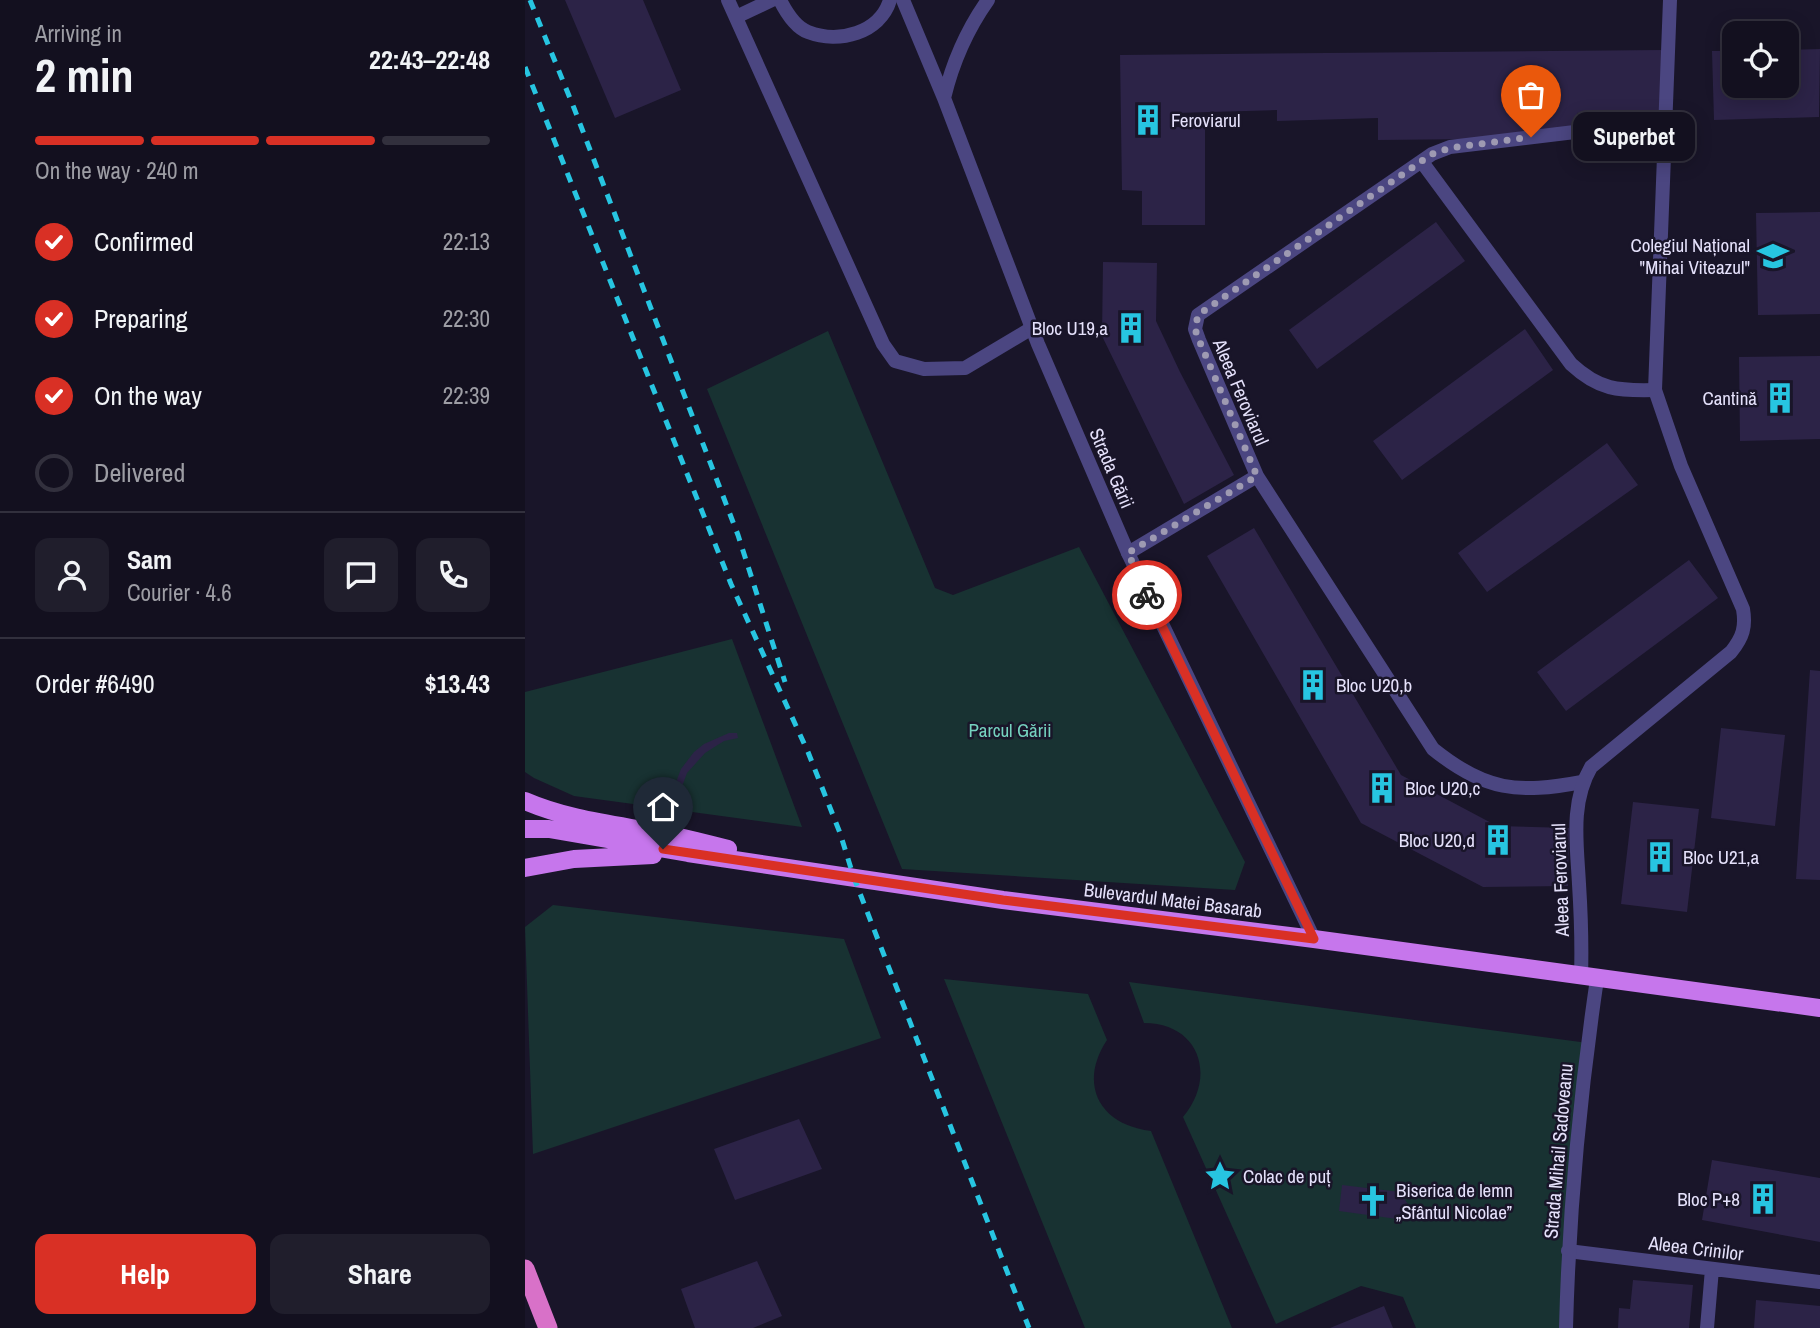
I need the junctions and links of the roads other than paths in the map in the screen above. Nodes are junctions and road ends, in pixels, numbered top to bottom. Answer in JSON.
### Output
{"nodes":[{"id":1,"x":728,"y":0,"type":"edge"},
{"id":2,"x":772,"y":0,"type":"edge"},
{"id":3,"x":780,"y":0,"type":"edge"},
{"id":4,"x":890,"y":0,"type":"edge"},
{"id":5,"x":903,"y":0,"type":"edge"},
{"id":6,"x":988,"y":0,"type":"edge"},
{"id":7,"x":1670,"y":0,"type":"edge"},
{"id":8,"x":736,"y":17,"type":"junction"},
{"id":9,"x":944,"y":98,"type":"junction"},
{"id":10,"x":1666,"y":121,"type":"junction"},
{"id":11,"x":1422,"y":162,"type":"junction"},
{"id":12,"x":1032,"y":328,"type":"junction"},
{"id":13,"x":1655,"y":390,"type":"junction"},
{"id":14,"x":1257,"y":476,"type":"junction"},
{"id":15,"x":1128,"y":553,"type":"junction"},
{"id":16,"x":1582,"y":782,"type":"junction"},
{"id":17,"x":525,"y":801,"type":"edge"},
{"id":18,"x":525,"y":829,"type":"edge"},
{"id":19,"x":688,"y":853,"type":"junction"},
{"id":20,"x":525,"y":868,"type":"edge"},
{"id":21,"x":831,"y":874,"type":"junction"},
{"id":22,"x":1314,"y":939,"type":"junction"},
{"id":23,"x":1589,"y":978,"type":"junction"},
{"id":24,"x":1820,"y":1008,"type":"edge"},
{"id":25,"x":1568,"y":1251,"type":"junction"},
{"id":26,"x":525,"y":1269,"type":"edge"},
{"id":27,"x":1712,"y":1269,"type":"junction"},
{"id":28,"x":1820,"y":1282,"type":"edge"},
{"id":29,"x":548,"y":1328,"type":"edge"},
{"id":30,"x":1566,"y":1328,"type":"edge"},
{"id":31,"x":1707,"y":1328,"type":"edge"}],
"edges":[{"from":1,"to":8,"type":"street"},
{"from":2,"to":8,"type":"street"},
{"from":3,"to":4,"type":"street"},
{"from":5,"to":9,"type":"street","name":"Strada Gării"},
{"from":6,"to":9,"type":"street"},
{"from":7,"to":10,"type":"street"},
{"from":8,"to":12,"type":"street"},
{"from":9,"to":12,"type":"street","name":"Strada Gării"},
{"from":10,"to":11,"type":"street","name":"Aleea Feroviarul"},
{"from":10,"to":13,"type":"street"},
{"from":11,"to":13,"type":"street"},
{"from":11,"to":14,"type":"street","name":"Aleea Feroviarul"},
{"from":12,"to":15,"type":"street","name":"Strada Gării"},
{"from":13,"to":16,"type":"street"},
{"from":14,"to":15,"type":"street"},
{"from":14,"to":16,"type":"street","name":"Aleea Feroviarul"},
{"from":15,"to":22,"type":"street","name":"Strada Gării"},
{"from":16,"to":23,"type":"street","name":"Aleea Feroviarul"},
{"from":17,"to":21,"type":"main road"},
{"from":18,"to":19,"type":"main road","name":"Bulevardul Matei Basarab"},
{"from":19,"to":20,"type":"main road","name":"Bulevardul Matei Basarab"},
{"from":19,"to":21,"type":"main road","name":"Bulevardul Matei Basarab"},
{"from":21,"to":22,"type":"main road","name":"Bulevardul Matei Basarab"},
{"from":22,"to":23,"type":"main road","name":"Bulevardul Matei Basarab"},
{"from":23,"to":24,"type":"main road","name":"Bulevardul Matei Basarab"},
{"from":23,"to":25,"type":"street","name":"Strada Mihail Sadoveanu"},
{"from":25,"to":27,"type":"street","name":"Aleea Crinilor"},
{"from":25,"to":30,"type":"street","name":"Strada Mihail Sadoveanu"},
{"from":26,"to":29,"type":"highway"},
{"from":27,"to":28,"type":"street","name":"Aleea Crinilor"},
{"from":27,"to":31,"type":"street"}]}
